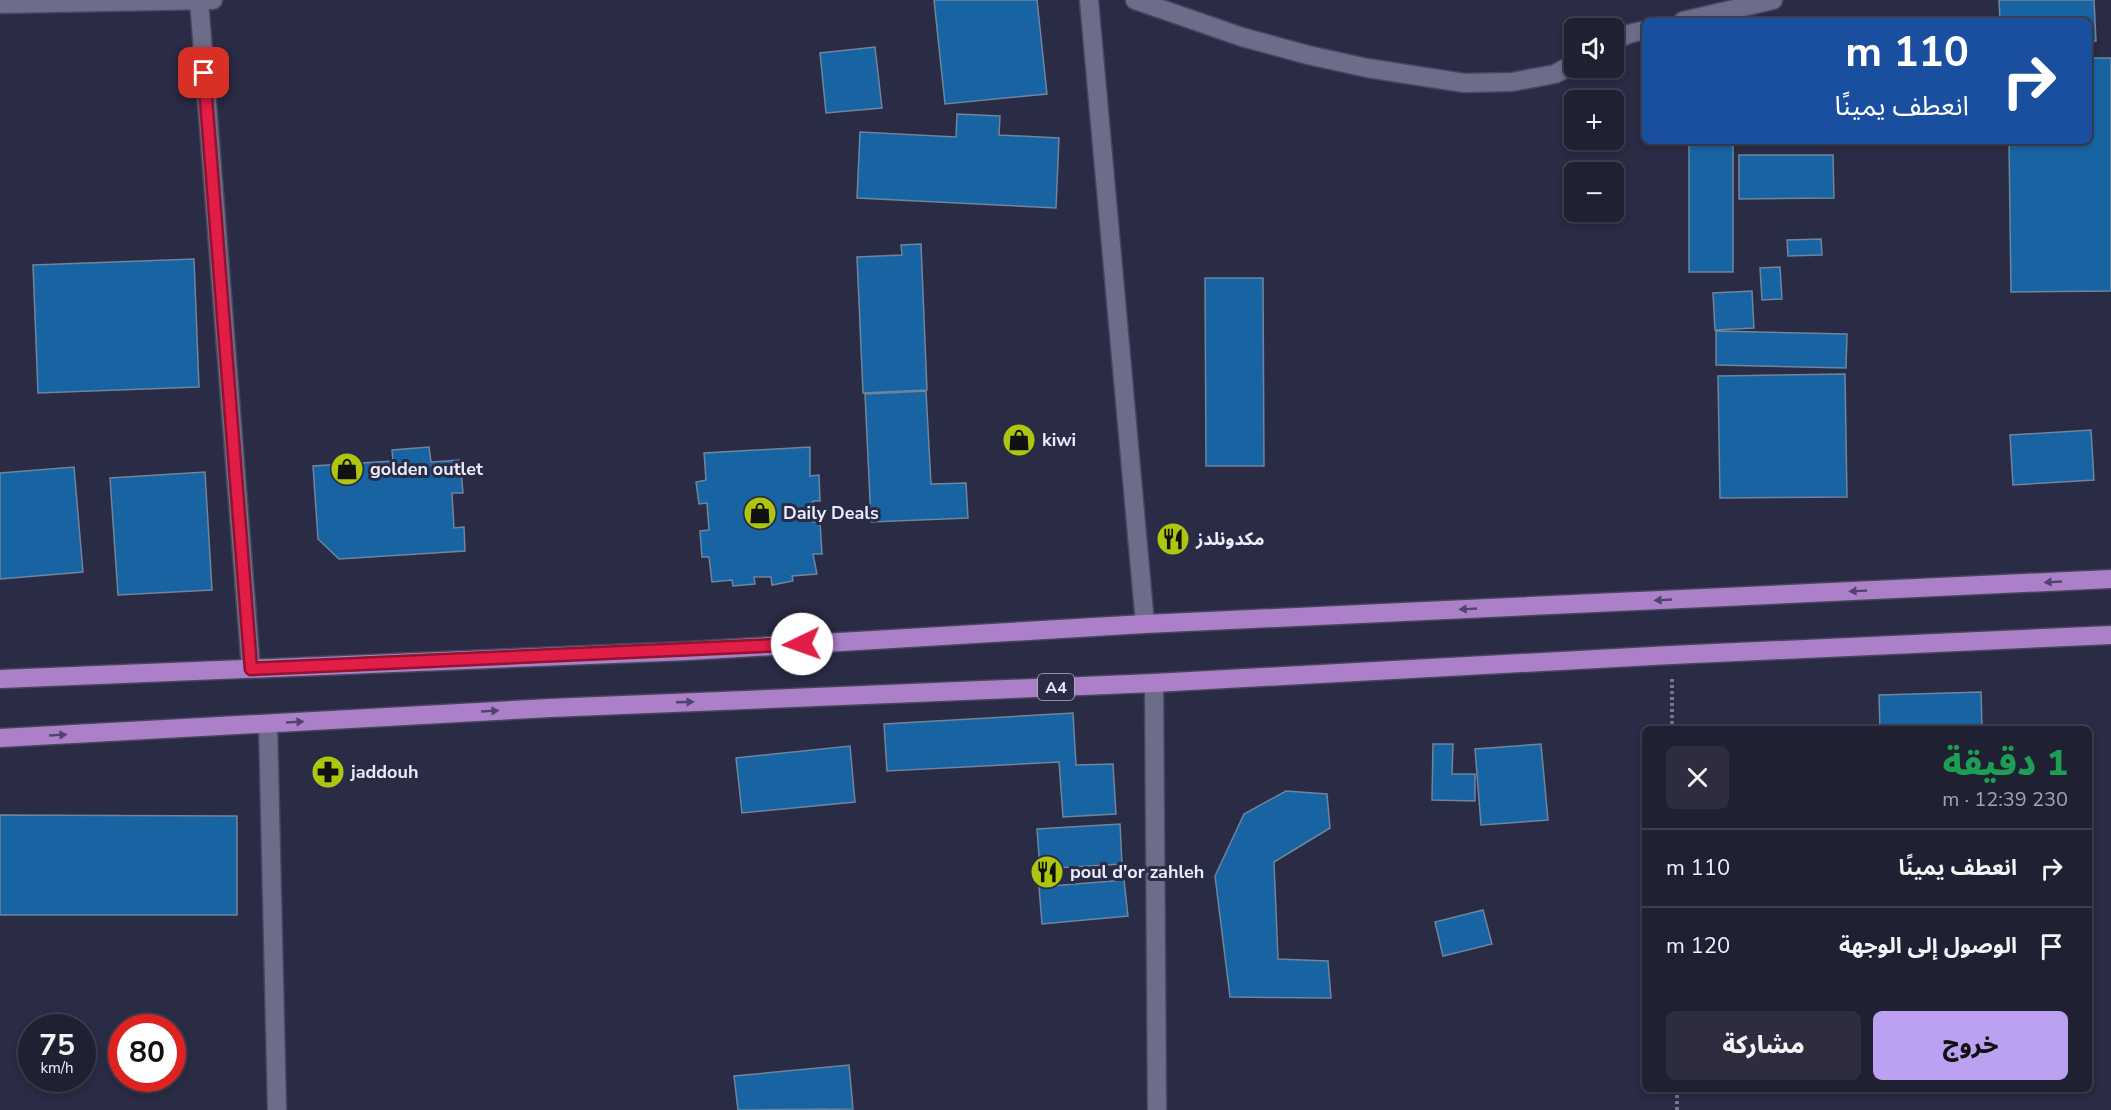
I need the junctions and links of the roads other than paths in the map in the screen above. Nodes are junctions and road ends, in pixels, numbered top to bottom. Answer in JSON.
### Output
{"nodes":[{"id":1,"x":203,"y":0,"type":"edge"},
{"id":2,"x":1089,"y":0,"type":"edge"},
{"id":3,"x":1135,"y":0,"type":"edge"},
{"id":4,"x":1773,"y":0,"type":"edge"},
{"id":5,"x":0,"y":4,"type":"edge"},
{"id":6,"x":1696,"y":18,"type":"edge"},
{"id":7,"x":1642,"y":31,"type":"edge"},
{"id":8,"x":1624,"y":36,"type":"edge"},
{"id":9,"x":1564,"y":69,"type":"edge"},
{"id":10,"x":2111,"y":579,"type":"edge"},
{"id":11,"x":1145,"y":624,"type":"junction"},
{"id":12,"x":2111,"y":635,"type":"edge"},
{"id":13,"x":251,"y":669,"type":"junction"},
{"id":14,"x":0,"y":679,"type":"edge"},
{"id":15,"x":1154,"y":682,"type":"junction"},
{"id":16,"x":268,"y":724,"type":"junction"},
{"id":17,"x":0,"y":738,"type":"edge"},
{"id":18,"x":277,"y":1110,"type":"edge"},
{"id":19,"x":1157,"y":1110,"type":"edge"}],
"edges":[{"from":1,"to":5,"type":"street"},
{"from":1,"to":13,"type":"street"},
{"from":2,"to":11,"type":"street"},
{"from":3,"to":9,"type":"street"},
{"from":4,"to":6,"type":"street"},
{"from":7,"to":8,"type":"street"},
{"from":10,"to":11,"type":"highway","one_way":true},
{"from":11,"to":13,"type":"highway"},
{"from":12,"to":15,"type":"highway","number":"A4"},
{"from":13,"to":14,"type":"highway"},
{"from":16,"to":15,"type":"highway","number":"A4","one_way":true},
{"from":15,"to":19,"type":"street"},
{"from":17,"to":16,"type":"highway","number":"A4","one_way":true},
{"from":16,"to":18,"type":"street"}]}
